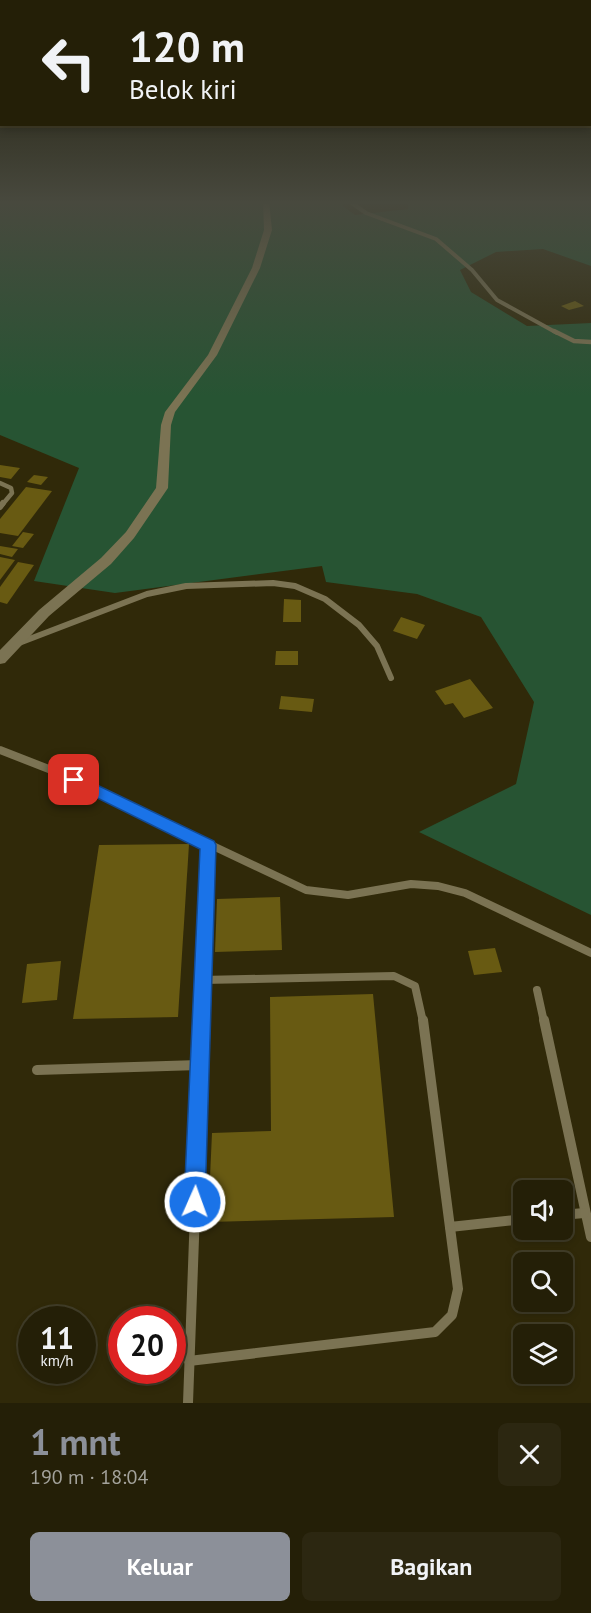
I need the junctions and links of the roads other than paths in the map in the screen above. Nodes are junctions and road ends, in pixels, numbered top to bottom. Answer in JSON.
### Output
{"nodes":[{"id":1,"x":256,"y":266,"type":"edge"},
{"id":2,"x":466,"y":266,"type":"edge"},
{"id":3,"x":591,"y":342,"type":"edge"},
{"id":4,"x":0,"y":483,"type":"edge"},
{"id":5,"x":0,"y":507,"type":"edge"},
{"id":6,"x":10,"y":646,"type":"junction"},
{"id":7,"x":1,"y":658,"type":"edge"},
{"id":8,"x":391,"y":678,"type":"dead end"},
{"id":9,"x":0,"y":750,"type":"edge"},
{"id":10,"x":208,"y":845,"type":"junction"},
{"id":11,"x":591,"y":953,"type":"edge"},
{"id":12,"x":202,"y":980,"type":"junction"},
{"id":13,"x":537,"y":990,"type":"dead end"},
{"id":14,"x":199,"y":1065,"type":"junction"},
{"id":15,"x":38,"y":1070,"type":"dead end"},
{"id":16,"x":584,"y":1213,"type":"junction"},
{"id":17,"x":573,"y":1214,"type":"edge"},
{"id":18,"x":513,"y":1220,"type":"edge"},
{"id":19,"x":450,"y":1227,"type":"junction"},
{"id":20,"x":591,"y":1237,"type":"edge"},
{"id":21,"x":189,"y":1361,"type":"junction"},
{"id":22,"x":188,"y":1403,"type":"edge"}],
"edges":[{"from":1,"to":6,"type":"main road"},
{"from":2,"to":3,"type":"lane"},
{"from":4,"to":5,"type":"lane"},
{"from":6,"to":7,"type":"main road"},
{"from":6,"to":8,"type":"lane"},
{"from":9,"to":10,"type":"lane"},
{"from":10,"to":11,"type":"lane"},
{"from":10,"to":12,"type":"lane"},
{"from":12,"to":14,"type":"lane"},
{"from":12,"to":19,"type":"lane"},
{"from":13,"to":16,"type":"lane"},
{"from":14,"to":15,"type":"lane"},
{"from":14,"to":21,"type":"lane"},
{"from":16,"to":17,"type":"lane"},
{"from":16,"to":20,"type":"lane"},
{"from":18,"to":19,"type":"lane"},
{"from":19,"to":21,"type":"lane"},
{"from":21,"to":22,"type":"lane"}]}
